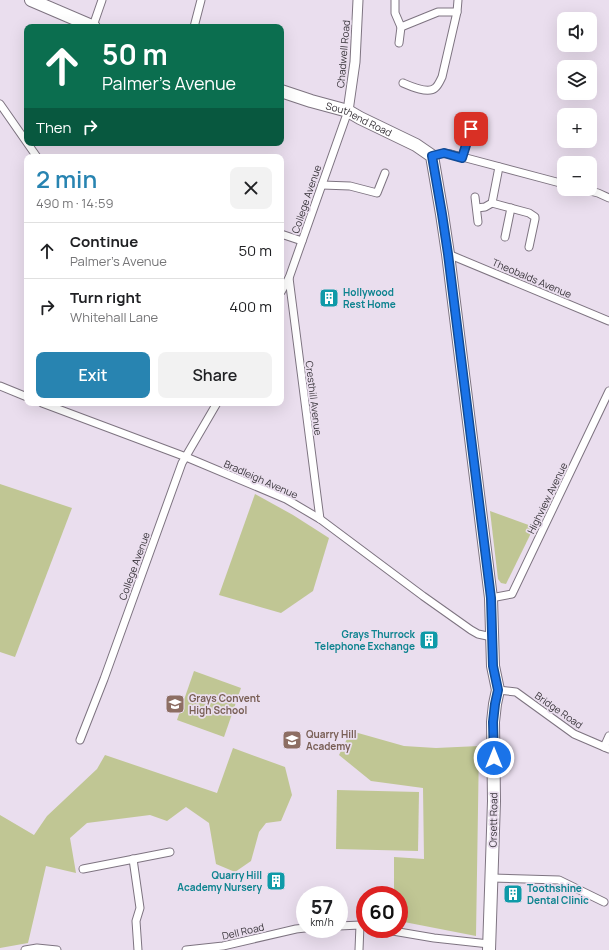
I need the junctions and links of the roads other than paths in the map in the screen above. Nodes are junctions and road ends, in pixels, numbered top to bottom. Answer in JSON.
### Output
{"nodes":[{"id":1,"x":31,"y":0,"type":"edge"},
{"id":2,"x":102,"y":0,"type":"edge"},
{"id":3,"x":201,"y":0,"type":"edge"},
{"id":4,"x":358,"y":0,"type":"edge"},
{"id":5,"x":395,"y":0,"type":"edge"},
{"id":6,"x":458,"y":0,"type":"edge"},
{"id":7,"x":457,"y":12,"type":"junction"},
{"id":8,"x":87,"y":24,"type":"edge"},
{"id":9,"x":95,"y":24,"type":"edge"},
{"id":10,"x":195,"y":24,"type":"edge"},
{"id":11,"x":402,"y":27,"type":"junction"},
{"id":12,"x":399,"y":43,"type":"dead end"},
{"id":13,"x":403,"y":83,"type":"dead end"},
{"id":14,"x":284,"y":92,"type":"edge"},
{"id":15,"x":0,"y":104,"type":"edge"},
{"id":16,"x":348,"y":111,"type":"junction"},
{"id":17,"x":471,"y":129,"type":"dead end"},
{"id":18,"x":24,"y":138,"type":"edge"},
{"id":19,"x":432,"y":156,"type":"junction"},
{"id":20,"x":462,"y":158,"type":"junction"},
{"id":21,"x":500,"y":167,"type":"junction"},
{"id":22,"x":385,"y":173,"type":"dead end"},
{"id":23,"x":557,"y":182,"type":"edge"},
{"id":24,"x":322,"y":185,"type":"junction"},
{"id":25,"x":597,"y":193,"type":"edge"},
{"id":26,"x":476,"y":197,"type":"dead end"},
{"id":27,"x":609,"y":198,"type":"edge"},
{"id":28,"x":492,"y":203,"type":"junction"},
{"id":29,"x":477,"y":208,"type":"junction"},
{"id":30,"x":511,"y":208,"type":"junction"},
{"id":31,"x":478,"y":222,"type":"dead end"},
{"id":32,"x":284,"y":235,"type":"edge"},
{"id":33,"x":505,"y":238,"type":"dead end"},
{"id":34,"x":302,"y":241,"type":"junction"},
{"id":35,"x":529,"y":247,"type":"dead end"},
{"id":36,"x":448,"y":254,"type":"junction"},
{"id":37,"x":289,"y":278,"type":"junction"},
{"id":38,"x":284,"y":287,"type":"edge"},
{"id":39,"x":609,"y":321,"type":"edge"},
{"id":40,"x":0,"y":386,"type":"edge"},
{"id":41,"x":609,"y":391,"type":"edge"},
{"id":42,"x":24,"y":396,"type":"edge"},
{"id":43,"x":50,"y":406,"type":"edge"},
{"id":44,"x":215,"y":406,"type":"edge"},
{"id":45,"x":186,"y":457,"type":"junction"},
{"id":46,"x":320,"y":520,"type":"junction"},
{"id":47,"x":491,"y":598,"type":"junction"},
{"id":48,"x":492,"y":637,"type":"junction"},
{"id":49,"x":498,"y":690,"type":"junction"},
{"id":50,"x":609,"y":736,"type":"edge"},
{"id":51,"x":80,"y":740,"type":"dead end"},
{"id":52,"x":607,"y":748,"type":"edge"},
{"id":53,"x":170,"y":852,"type":"dead end"},
{"id":54,"x":133,"y":859,"type":"junction"},
{"id":55,"x":83,"y":869,"type":"dead end"},
{"id":56,"x":492,"y":878,"type":"junction"},
{"id":57,"x":604,"y":902,"type":"dead end"},
{"id":58,"x":296,"y":929,"type":"edge"},
{"id":59,"x":408,"y":934,"type":"edge"},
{"id":60,"x":360,"y":938,"type":"edge"},
{"id":61,"x":489,"y":947,"type":"edge"},
{"id":62,"x":25,"y":950,"type":"edge"},
{"id":63,"x":57,"y":950,"type":"edge"},
{"id":64,"x":138,"y":950,"type":"edge"},
{"id":65,"x":186,"y":950,"type":"edge"},
{"id":66,"x":359,"y":950,"type":"edge"}],
"edges":[{"from":1,"to":8,"type":"main road"},
{"from":2,"to":9,"type":"street"},
{"from":3,"to":10,"type":"street"},
{"from":4,"to":16,"type":"street","name":"Chadwell Road"},
{"from":5,"to":11,"type":"street"},
{"from":6,"to":7,"type":"street"},
{"from":7,"to":11,"type":"street"},
{"from":7,"to":13,"type":"street"},
{"from":11,"to":12,"type":"street"},
{"from":14,"to":16,"type":"main road","name":"Southend Road"},
{"from":15,"to":18,"type":"street"},
{"from":16,"to":19,"type":"main road","name":"Southend Road"},
{"from":16,"to":24,"type":"street","name":"College Avenue"},
{"from":17,"to":20,"type":"street"},
{"from":19,"to":20,"type":"street"},
{"from":19,"to":36,"type":"main road"},
{"from":20,"to":21,"type":"street"},
{"from":21,"to":23,"type":"street"},
{"from":21,"to":28,"type":"street"},
{"from":22,"to":24,"type":"street"},
{"from":24,"to":34,"type":"street","name":"College Avenue"},
{"from":25,"to":27,"type":"street"},
{"from":26,"to":29,"type":"street"},
{"from":28,"to":29,"type":"street"},
{"from":28,"to":30,"type":"street"},
{"from":29,"to":31,"type":"street"},
{"from":30,"to":33,"type":"street"},
{"from":30,"to":35,"type":"street"},
{"from":32,"to":34,"type":"street"},
{"from":34,"to":37,"type":"street","name":"College Avenue"},
{"from":36,"to":39,"type":"street","name":"Theobalds Avenue"},
{"from":36,"to":47,"type":"main road"},
{"from":37,"to":38,"type":"street","name":"College Avenue"},
{"from":37,"to":46,"type":"street","name":"Cresthill Avenue"},
{"from":40,"to":42,"type":"street"},
{"from":41,"to":47,"type":"street","name":"Highview Avenue"},
{"from":43,"to":45,"type":"street","name":"Bradleigh Avenue"},
{"from":44,"to":45,"type":"street","name":"College Avenue"},
{"from":45,"to":46,"type":"street","name":"Bradleigh Avenue"},
{"from":45,"to":51,"type":"street","name":"College Avenue"},
{"from":46,"to":48,"type":"street","name":"Bradleigh Avenue"},
{"from":47,"to":48,"type":"main road"},
{"from":48,"to":49,"type":"main road"},
{"from":49,"to":52,"type":"street","name":"Bridge Road"},
{"from":49,"to":56,"type":"main road","name":"Orsett Road"},
{"from":50,"to":52,"type":"street"},
{"from":53,"to":54,"type":"street"},
{"from":54,"to":55,"type":"street"},
{"from":54,"to":64,"type":"street"},
{"from":56,"to":57,"type":"street"},
{"from":56,"to":61,"type":"main road","name":"Orsett Road"},
{"from":58,"to":65,"type":"street","name":"Dell Road"},
{"from":59,"to":61,"type":"street"},
{"from":60,"to":66,"type":"street"},
{"from":62,"to":63,"type":"street"}]}
